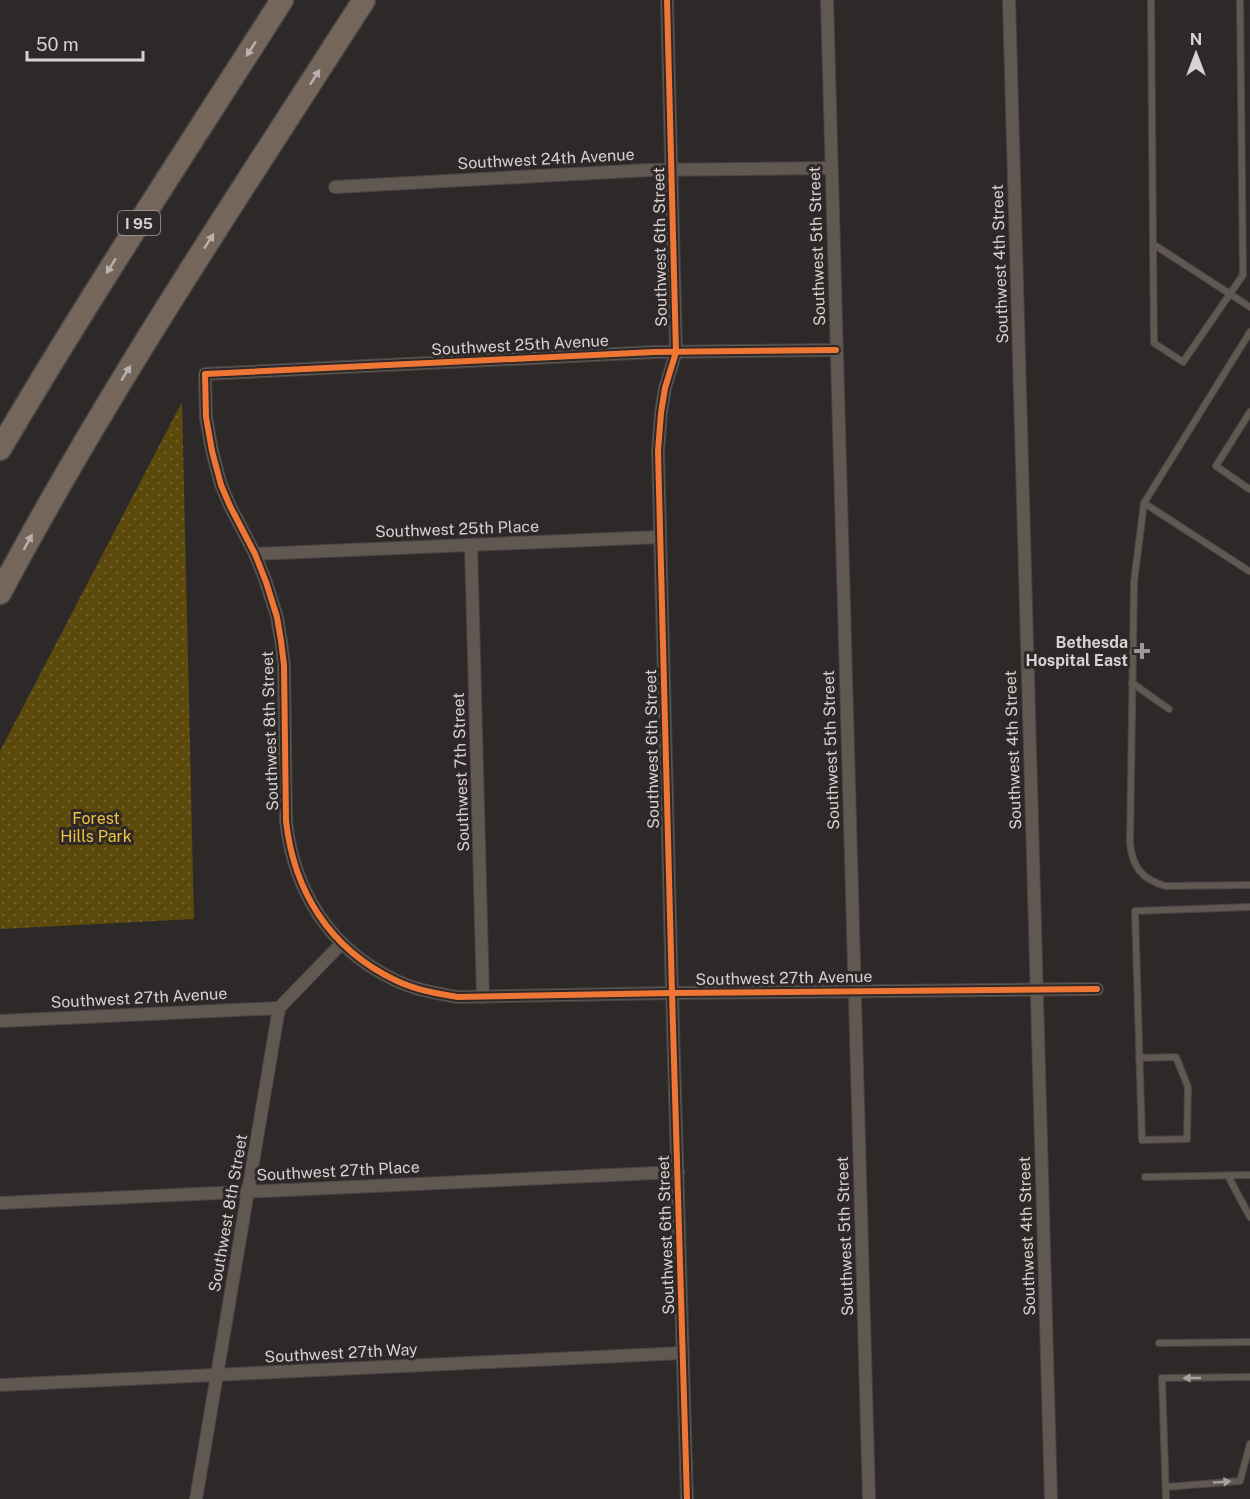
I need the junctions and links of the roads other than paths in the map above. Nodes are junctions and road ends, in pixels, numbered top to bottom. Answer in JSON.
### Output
{"nodes":[{"id":1,"x":282,"y":0,"type":"edge"},
{"id":2,"x":364,"y":0,"type":"edge"},
{"id":3,"x":667,"y":0,"type":"edge"},
{"id":4,"x":827,"y":0,"type":"edge"},
{"id":5,"x":1009,"y":0,"type":"edge"},
{"id":6,"x":1151,"y":0,"type":"edge"},
{"id":7,"x":1240,"y":0,"type":"edge"},
{"id":8,"x":1240,"y":28,"type":"junction"},
{"id":9,"x":1250,"y":28,"type":"edge"},
{"id":10,"x":831,"y":168,"type":"junction"},
{"id":11,"x":671,"y":170,"type":"junction"},
{"id":12,"x":335,"y":187,"type":"dead end"},
{"id":13,"x":1153,"y":244,"type":"junction"},
{"id":14,"x":1230,"y":295,"type":"junction"},
{"id":15,"x":1250,"y":307,"type":"edge"},
{"id":16,"x":1250,"y":332,"type":"edge"},
{"id":17,"x":836,"y":350,"type":"junction"},
{"id":18,"x":676,"y":351,"type":"junction"},
{"id":19,"x":205,"y":374,"type":"joint"},
{"id":20,"x":1250,"y":412,"type":"edge"},
{"id":21,"x":0,"y":449,"type":"edge"},
{"id":22,"x":1250,"y":488,"type":"edge"},
{"id":23,"x":1144,"y":503,"type":"junction"},
{"id":24,"x":660,"y":537,"type":"junction"},
{"id":25,"x":471,"y":545,"type":"junction"},
{"id":26,"x":255,"y":554,"type":"junction"},
{"id":27,"x":1248,"y":571,"type":"dead end"},
{"id":28,"x":0,"y":593,"type":"edge"},
{"id":29,"x":1132,"y":683,"type":"junction"},
{"id":30,"x":1169,"y":709,"type":"dead end"},
{"id":31,"x":1250,"y":885,"type":"edge"},
{"id":32,"x":1250,"y":907,"type":"edge"},
{"id":33,"x":342,"y":943,"type":"junction"},
{"id":34,"x":1036,"y":989,"type":"junction"},
{"id":35,"x":1097,"y":989,"type":"dead end"},
{"id":36,"x":854,"y":991,"type":"junction"},
{"id":37,"x":672,"y":993,"type":"junction"},
{"id":38,"x":483,"y":997,"type":"junction"},
{"id":39,"x":279,"y":1008,"type":"junction"},
{"id":40,"x":0,"y":1021,"type":"edge"},
{"id":41,"x":1139,"y":1058,"type":"junction"},
{"id":42,"x":678,"y":1172,"type":"junction"},
{"id":43,"x":1250,"y":1175,"type":"edge"},
{"id":44,"x":1228,"y":1176,"type":"junction"},
{"id":45,"x":1145,"y":1177,"type":"dead end"},
{"id":46,"x":248,"y":1192,"type":"junction"},
{"id":47,"x":0,"y":1203,"type":"edge"},
{"id":48,"x":1250,"y":1217,"type":"edge"},
{"id":49,"x":1250,"y":1342,"type":"edge"},
{"id":50,"x":1159,"y":1343,"type":"dead end"},
{"id":51,"x":683,"y":1353,"type":"junction"},
{"id":52,"x":217,"y":1375,"type":"junction"},
{"id":53,"x":1250,"y":1377,"type":"edge"},
{"id":54,"x":0,"y":1385,"type":"edge"},
{"id":55,"x":1250,"y":1444,"type":"edge"},
{"id":56,"x":1166,"y":1486,"type":"junction"},
{"id":57,"x":196,"y":1499,"type":"edge"},
{"id":58,"x":687,"y":1499,"type":"edge"},
{"id":59,"x":869,"y":1499,"type":"edge"},
{"id":60,"x":1051,"y":1499,"type":"edge"},
{"id":61,"x":1166,"y":1499,"type":"edge"}],
"edges":[{"from":1,"to":21,"type":"highway","number":"I 95","one_way":true},
{"from":28,"to":2,"type":"highway","one_way":true},
{"from":3,"to":11,"type":"street","name":"Southwest 6th Street"},
{"from":4,"to":10,"type":"street","name":"Southwest 5th Street"},
{"from":5,"to":34,"type":"street","name":"Southwest 4th Street"},
{"from":6,"to":13,"type":"lane"},
{"from":7,"to":8,"type":"lane"},
{"from":8,"to":9,"type":"lane"},
{"from":8,"to":14,"type":"lane"},
{"from":10,"to":11,"type":"street","name":"Southwest 24th Avenue"},
{"from":10,"to":17,"type":"street","name":"Southwest 5th Street"},
{"from":11,"to":12,"type":"street","name":"Southwest 24th Avenue"},
{"from":11,"to":18,"type":"street","name":"Southwest 6th Street"},
{"from":13,"to":14,"type":"lane"},
{"from":13,"to":14,"type":"lane"},
{"from":14,"to":15,"type":"lane"},
{"from":16,"to":23,"type":"lane"},
{"from":17,"to":18,"type":"street","name":"Southwest 25th Avenue"},
{"from":17,"to":36,"type":"street","name":"Southwest 5th Street"},
{"from":18,"to":19,"type":"street","name":"Southwest 25th Avenue"},
{"from":18,"to":24,"type":"street","name":"Southwest 6th Street"},
{"from":19,"to":26,"type":"street","name":"Southwest 8th Street"},
{"from":20,"to":22,"type":"lane"},
{"from":23,"to":27,"type":"lane"},
{"from":23,"to":29,"type":"lane"},
{"from":24,"to":25,"type":"street","name":"Southwest 25th Place"},
{"from":24,"to":37,"type":"street","name":"Southwest 6th Street"},
{"from":25,"to":26,"type":"street","name":"Southwest 25th Place"},
{"from":25,"to":38,"type":"street","name":"Southwest 7th Street"},
{"from":26,"to":33,"type":"street","name":"Southwest 8th Street"},
{"from":29,"to":30,"type":"lane"},
{"from":29,"to":31,"type":"lane"},
{"from":32,"to":41,"type":"lane"},
{"from":33,"to":38,"type":"street","name":"Southwest 27th Avenue"},
{"from":33,"to":39,"type":"street"},
{"from":34,"to":35,"type":"street","name":"Southwest 27th Avenue"},
{"from":34,"to":36,"type":"street","name":"Southwest 27th Avenue"},
{"from":34,"to":60,"type":"street","name":"Southwest 4th Street"},
{"from":36,"to":37,"type":"street","name":"Southwest 27th Avenue"},
{"from":36,"to":59,"type":"street","name":"Southwest 5th Street"},
{"from":37,"to":38,"type":"street","name":"Southwest 27th Avenue"},
{"from":37,"to":42,"type":"street","name":"Southwest 6th Street"},
{"from":39,"to":40,"type":"street","name":"Southwest 27th Avenue"},
{"from":39,"to":46,"type":"street","name":"Southwest 8th Street"},
{"from":41,"to":41,"type":"lane"},
{"from":42,"to":46,"type":"street","name":"Southwest 27th Place"},
{"from":42,"to":51,"type":"street","name":"Southwest 6th Street"},
{"from":43,"to":44,"type":"lane"},
{"from":44,"to":45,"type":"lane"},
{"from":44,"to":48,"type":"lane"},
{"from":46,"to":47,"type":"street","name":"Southwest 27th Place"},
{"from":46,"to":52,"type":"street","name":"Southwest 8th Street"},
{"from":49,"to":50,"type":"lane"},
{"from":51,"to":52,"type":"street","name":"Southwest 27th Way"},
{"from":51,"to":58,"type":"street","name":"Southwest 6th Street"},
{"from":52,"to":54,"type":"street","name":"Southwest 27th Way"},
{"from":52,"to":57,"type":"street","name":"Southwest 8th Street"},
{"from":53,"to":56,"type":"lane","one_way":true},
{"from":56,"to":55,"type":"lane","one_way":true},
{"from":56,"to":61,"type":"lane"}]}
